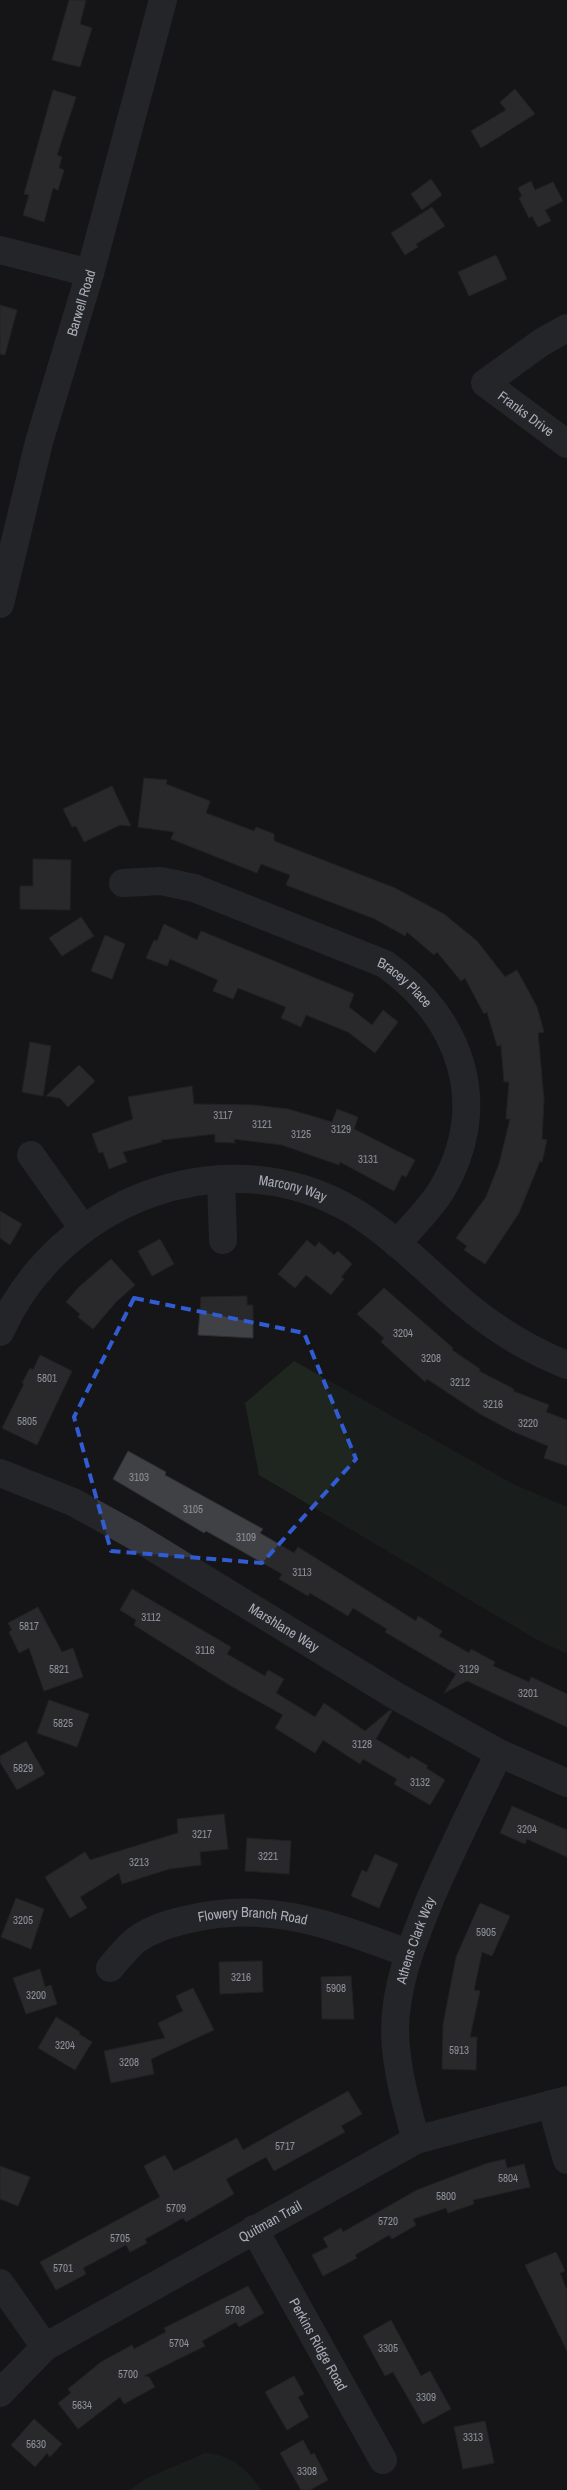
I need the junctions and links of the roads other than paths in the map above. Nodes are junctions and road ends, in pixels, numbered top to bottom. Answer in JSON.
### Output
{"nodes":[{"id":1,"x":163,"y":0,"type":"edge"},
{"id":2,"x":0,"y":250,"type":"edge"},
{"id":3,"x":90,"y":273,"type":"junction"},
{"id":4,"x":567,"y":328,"type":"edge"},
{"id":5,"x":567,"y":444,"type":"edge"},
{"id":6,"x":0,"y":604,"type":"edge"},
{"id":7,"x":123,"y":883,"type":"dead end"},
{"id":8,"x":31,"y":1155,"type":"dead end"},
{"id":9,"x":221,"y":1179,"type":"junction"},
{"id":10,"x":82,"y":1227,"type":"junction"},
{"id":11,"x":223,"y":1240,"type":"dead end"},
{"id":12,"x":397,"y":1244,"type":"junction"},
{"id":13,"x":6,"y":1304,"type":"edge"},
{"id":14,"x":0,"y":1332,"type":"edge"},
{"id":15,"x":567,"y":1365,"type":"edge"},
{"id":16,"x":0,"y":1473,"type":"edge"},
{"id":17,"x":499,"y":1753,"type":"junction"},
{"id":18,"x":567,"y":1783,"type":"edge"},
{"id":19,"x":408,"y":1953,"type":"junction"},
{"id":20,"x":110,"y":1968,"type":"dead end"},
{"id":21,"x":559,"y":2102,"type":"edge"},
{"id":22,"x":416,"y":2140,"type":"junction"},
{"id":23,"x":567,"y":2160,"type":"edge"},
{"id":24,"x":254,"y":2229,"type":"junction"},
{"id":25,"x":0,"y":2283,"type":"edge"},
{"id":26,"x":45,"y":2347,"type":"junction"},
{"id":27,"x":0,"y":2393,"type":"edge"},
{"id":28,"x":383,"y":2460,"type":"dead end"}],
"edges":[{"from":1,"to":3,"type":"street","name":"Barwell Road"},
{"from":2,"to":3,"type":"street"},
{"from":3,"to":6,"type":"street","name":"Barwell Road"},
{"from":4,"to":5,"type":"street","name":"Franks Drive"},
{"from":7,"to":12,"type":"street","name":"Bracey Place"},
{"from":8,"to":10,"type":"street"},
{"from":9,"to":10,"type":"street","name":"Marcony Way"},
{"from":9,"to":11,"type":"street"},
{"from":9,"to":12,"type":"street","name":"Marcony Way"},
{"from":10,"to":13,"type":"street","name":"Marcony Way"},
{"from":12,"to":15,"type":"street","name":"Marcony Way"},
{"from":13,"to":14,"type":"street","name":"Marcony Way"},
{"from":16,"to":17,"type":"street","name":"Marshlane Way"},
{"from":17,"to":18,"type":"street","name":"Marshlane Way"},
{"from":17,"to":19,"type":"street","name":"Athens Clark Way"},
{"from":19,"to":20,"type":"street","name":"Flowery Branch Road"},
{"from":19,"to":22,"type":"street","name":"Athens Clark Way"},
{"from":21,"to":22,"type":"street","name":"Quitman Trail"},
{"from":21,"to":23,"type":"street"},
{"from":22,"to":24,"type":"street","name":"Quitman Trail"},
{"from":24,"to":26,"type":"street","name":"Quitman Trail"},
{"from":24,"to":28,"type":"street","name":"Perkins Ridge Road"},
{"from":25,"to":26,"type":"street"},
{"from":26,"to":27,"type":"street","name":"Quitman Trail"}]}
